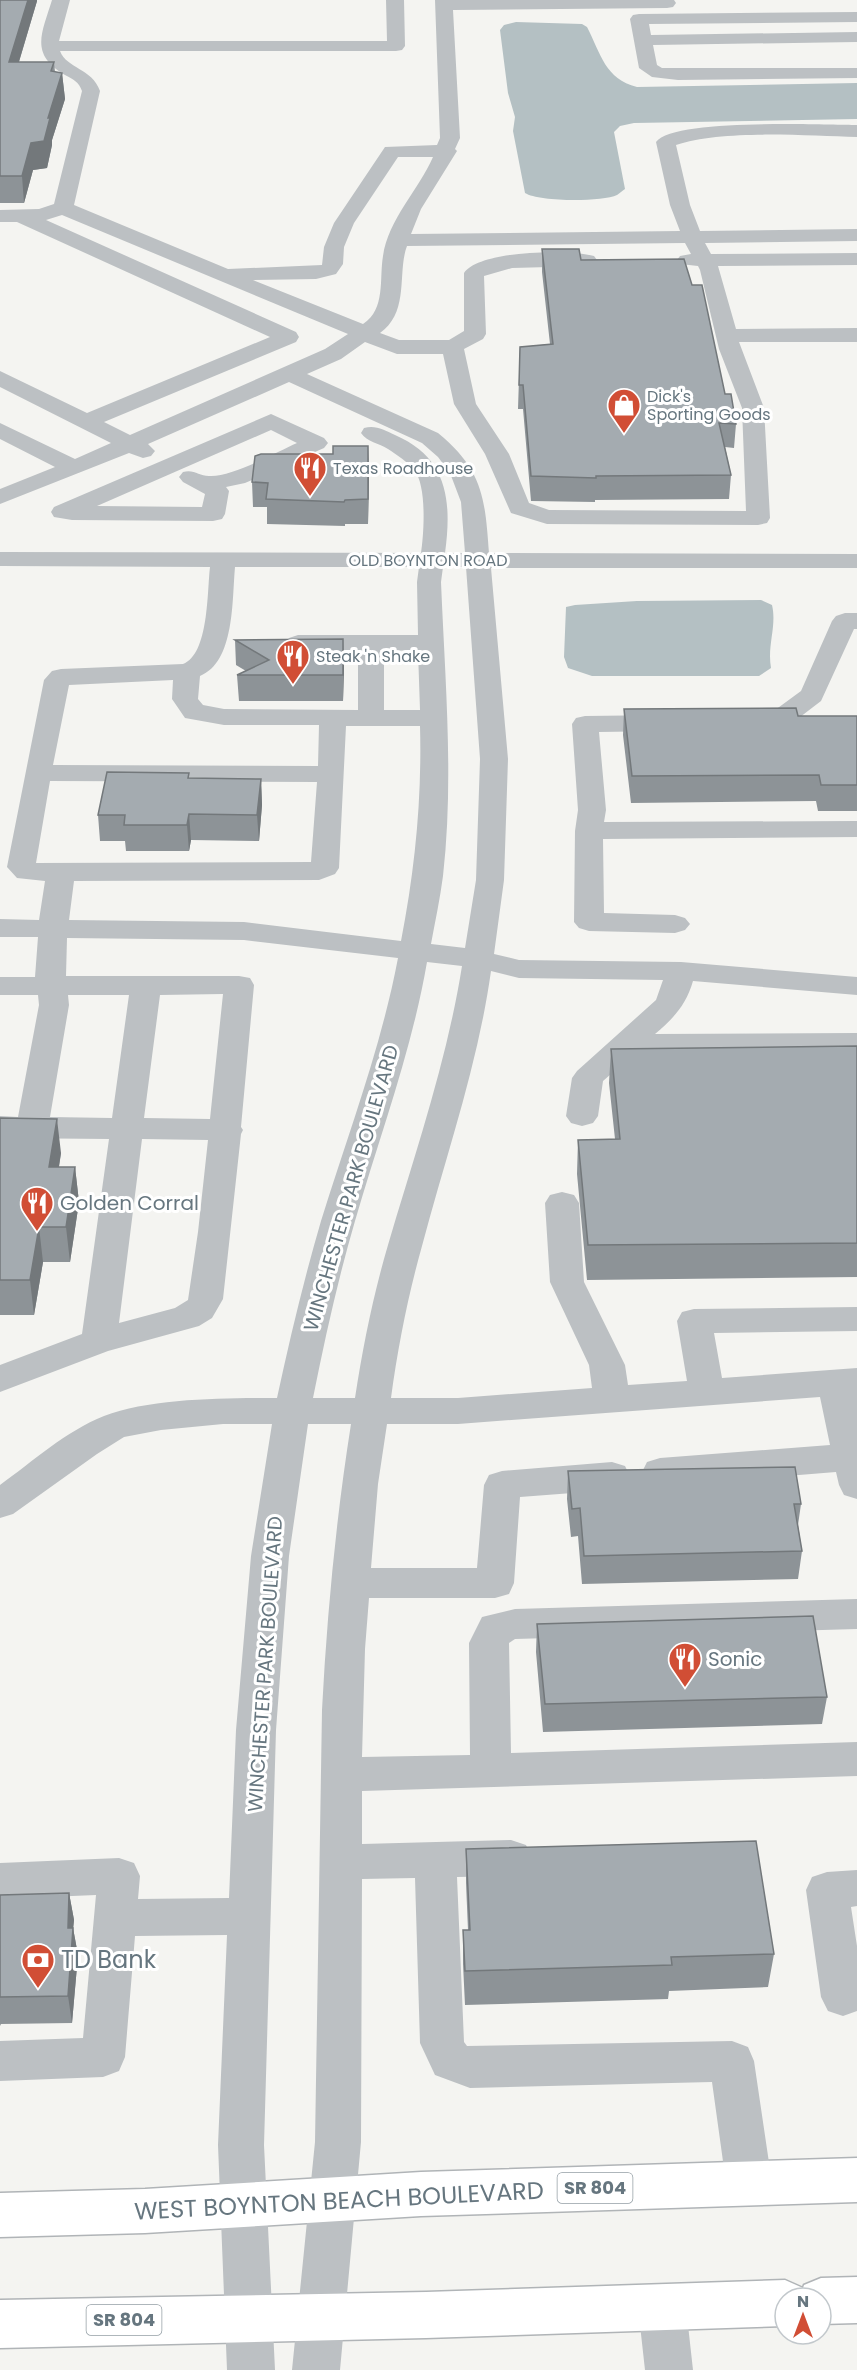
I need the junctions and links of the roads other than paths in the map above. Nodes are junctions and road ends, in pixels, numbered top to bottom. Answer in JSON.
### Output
{"nodes":[{"id":1,"x":61,"y":0,"type":"edge"},
{"id":2,"x":395,"y":0,"type":"edge"},
{"id":3,"x":857,"y":0,"type":"edge"},
{"id":4,"x":444,"y":3,"type":"edge"},
{"id":5,"x":653,"y":11,"type":"junction"},
{"id":6,"x":857,"y":17,"type":"edge"},
{"id":7,"x":857,"y":38,"type":"edge"},
{"id":8,"x":643,"y":40,"type":"junction"},
{"id":9,"x":50,"y":45,"type":"junction"},
{"id":10,"x":396,"y":46,"type":"junction"},
{"id":11,"x":430,"y":46,"type":"junction"},
{"id":12,"x":857,"y":73,"type":"edge"},
{"id":13,"x":857,"y":131,"type":"edge"},
{"id":14,"x":447,"y":151,"type":"junction"},
{"id":15,"x":63,"y":208,"type":"junction"},
{"id":16,"x":11,"y":216,"type":"edge"},
{"id":17,"x":857,"y":219,"type":"edge"},
{"id":18,"x":690,"y":229,"type":"junction"},
{"id":19,"x":402,"y":232,"type":"junction"},
{"id":20,"x":857,"y":235,"type":"edge"},
{"id":21,"x":857,"y":259,"type":"edge"},
{"id":22,"x":607,"y":260,"type":"edge"},
{"id":23,"x":665,"y":260,"type":"edge"},
{"id":24,"x":705,"y":261,"type":"junction"},
{"id":25,"x":220,"y":274,"type":"junction"},
{"id":26,"x":365,"y":334,"type":"junction"},
{"id":27,"x":857,"y":335,"type":"edge"},
{"id":28,"x":726,"y":336,"type":"junction"},
{"id":29,"x":453,"y":347,"type":"junction"},
{"id":30,"x":0,"y":378,"type":"edge"},
{"id":31,"x":280,"y":379,"type":"junction"},
{"id":32,"x":86,"y":421,"type":"junction"},
{"id":33,"x":0,"y":430,"type":"edge"},
{"id":34,"x":129,"y":444,"type":"junction"},
{"id":35,"x":168,"y":466,"type":"junction"},
{"id":36,"x":74,"y":468,"type":"junction"},
{"id":37,"x":207,"y":484,"type":"junction"},
{"id":38,"x":6,"y":489,"type":"edge"},
{"id":39,"x":63,"y":512,"type":"junction"},
{"id":40,"x":0,"y":559,"type":"edge"},
{"id":41,"x":223,"y":560,"type":"junction"},
{"id":42,"x":432,"y":560,"type":"junction"},
{"id":43,"x":477,"y":560,"type":"junction"},
{"id":44,"x":857,"y":561,"type":"edge"},
{"id":45,"x":857,"y":621,"type":"edge"},
{"id":46,"x":364,"y":642,"type":"junction"},
{"id":47,"x":228,"y":643,"type":"junction"},
{"id":48,"x":274,"y":643,"type":"edge"},
{"id":49,"x":430,"y":643,"type":"junction"},
{"id":50,"x":187,"y":672,"type":"junction"},
{"id":51,"x":105,"y":676,"type":"junction"},
{"id":52,"x":185,"y":699,"type":"junction"},
{"id":53,"x":371,"y":711,"type":"junction"},
{"id":54,"x":333,"y":717,"type":"junction"},
{"id":55,"x":433,"y":718,"type":"junction"},
{"id":56,"x":733,"y":722,"type":"edge"},
{"id":57,"x":687,"y":723,"type":"edge"},
{"id":58,"x":38,"y":773,"type":"junction"},
{"id":59,"x":331,"y":774,"type":"junction"},
{"id":60,"x":857,"y":829,"type":"edge"},
{"id":61,"x":589,"y":831,"type":"junction"},
{"id":62,"x":61,"y":872,"type":"junction"},
{"id":63,"x":675,"y":924,"type":"dead end"},
{"id":64,"x":0,"y":928,"type":"edge"},
{"id":65,"x":53,"y":928,"type":"junction"},
{"id":66,"x":416,"y":950,"type":"junction"},
{"id":67,"x":479,"y":959,"type":"junction"},
{"id":68,"x":681,"y":971,"type":"junction"},
{"id":69,"x":51,"y":985,"type":"junction"},
{"id":70,"x":146,"y":985,"type":"junction"},
{"id":71,"x":0,"y":986,"type":"edge"},
{"id":72,"x":857,"y":986,"type":"edge"},
{"id":73,"x":857,"y":1043,"type":"edge"},
{"id":74,"x":626,"y":1044,"type":"junction"},
{"id":75,"x":582,"y":1116,"type":"dead end"},
{"id":76,"x":0,"y":1127,"type":"edge"},
{"id":77,"x":32,"y":1127,"type":"junction"},
{"id":78,"x":127,"y":1128,"type":"junction"},
{"id":79,"x":227,"y":1130,"type":"junction"},
{"id":80,"x":561,"y":1203,"type":"dead end"},
{"id":81,"x":857,"y":1319,"type":"edge"},
{"id":82,"x":99,"y":1341,"type":"junction"},
{"id":83,"x":0,"y":1379,"type":"edge"},
{"id":84,"x":846,"y":1381,"type":"edge"},
{"id":85,"x":707,"y":1394,"type":"junction"},
{"id":86,"x":612,"y":1401,"type":"junction"},
{"id":87,"x":292,"y":1413,"type":"junction"},
{"id":88,"x":369,"y":1413,"type":"junction"},
{"id":89,"x":855,"y":1471,"type":"edge"},
{"id":90,"x":0,"y":1504,"type":"edge"},
{"id":91,"x":351,"y":1583,"type":"junction"},
{"id":92,"x":857,"y":1614,"type":"edge"},
{"id":93,"x":857,"y":1759,"type":"edge"},
{"id":94,"x":491,"y":1771,"type":"junction"},
{"id":95,"x":342,"y":1774,"type":"junction"},
{"id":96,"x":542,"y":1858,"type":"edge"},
{"id":97,"x":435,"y":1860,"type":"junction"},
{"id":98,"x":342,"y":1862,"type":"junction"},
{"id":99,"x":0,"y":1881,"type":"edge"},
{"id":100,"x":857,"y":1888,"type":"edge"},
{"id":101,"x":249,"y":1916,"type":"junction"},
{"id":102,"x":115,"y":1918,"type":"junction"},
{"id":103,"x":843,"y":1997,"type":"dead end"},
{"id":104,"x":0,"y":2061,"type":"edge"},
{"id":105,"x":857,"y":2180,"type":"edge"},
{"id":106,"x":749,"y":2183,"type":"junction"},
{"id":107,"x":333,"y":2199,"type":"junction"},
{"id":108,"x":243,"y":2205,"type":"junction"},
{"id":109,"x":0,"y":2215,"type":"edge"},
{"id":110,"x":857,"y":2300,"type":"edge"},
{"id":111,"x":833,"y":2301,"type":"edge"},
{"id":112,"x":773,"y":2303,"type":"edge"},
{"id":113,"x":662,"y":2307,"type":"junction"},
{"id":114,"x":321,"y":2317,"type":"junction"},
{"id":115,"x":249,"y":2319,"type":"junction"},
{"id":116,"x":0,"y":2324,"type":"edge"},
{"id":117,"x":251,"y":2370,"type":"edge"},
{"id":118,"x":316,"y":2370,"type":"edge"},
{"id":119,"x":669,"y":2370,"type":"edge"}],
"edges":[{"from":1,"to":9,"type":"street"},
{"from":2,"to":10,"type":"street"},
{"from":3,"to":5,"type":"street"},
{"from":4,"to":5,"type":"street"},
{"from":4,"to":11,"type":"street"},
{"from":5,"to":6,"type":"street"},
{"from":5,"to":8,"type":"street"},
{"from":7,"to":8,"type":"street"},
{"from":8,"to":12,"type":"street"},
{"from":9,"to":10,"type":"street"},
{"from":9,"to":15,"type":"street"},
{"from":10,"to":11,"type":"street"},
{"from":11,"to":14,"type":"street"},
{"from":13,"to":18,"type":"street"},
{"from":14,"to":19,"type":"street"},
{"from":14,"to":25,"type":"street"},
{"from":15,"to":16,"type":"street"},
{"from":15,"to":25,"type":"street"},
{"from":16,"to":32,"type":"street"},
{"from":17,"to":18,"type":"street"},
{"from":18,"to":19,"type":"street"},
{"from":18,"to":20,"type":"street"},
{"from":18,"to":24,"type":"street"},
{"from":19,"to":26,"type":"street"},
{"from":21,"to":24,"type":"street"},
{"from":22,"to":29,"type":"street"},
{"from":23,"to":24,"type":"street"},
{"from":24,"to":28,"type":"street"},
{"from":25,"to":26,"type":"street"},
{"from":26,"to":29,"type":"street"},
{"from":26,"to":31,"type":"street"},
{"from":27,"to":28,"type":"street"},
{"from":28,"to":29,"type":"street"},
{"from":30,"to":32,"type":"street"},
{"from":31,"to":34,"type":"street"},
{"from":31,"to":42,"type":"street","name":"WINCHESTER PARK BOULEVARD"},
{"from":31,"to":43,"type":"street"},
{"from":32,"to":34,"type":"street"},
{"from":33,"to":36,"type":"street"},
{"from":34,"to":35,"type":"street"},
{"from":34,"to":36,"type":"street"},
{"from":35,"to":37,"type":"street"},
{"from":35,"to":37,"type":"street"},
{"from":35,"to":39,"type":"street"},
{"from":36,"to":38,"type":"street"},
{"from":37,"to":39,"type":"street"},
{"from":38,"to":39,"type":"street"},
{"from":40,"to":41,"type":"street","name":"OLD BOYNTON ROAD"},
{"from":41,"to":42,"type":"street","name":"OLD BOYNTON ROAD"},
{"from":41,"to":47,"type":"street"},
{"from":42,"to":43,"type":"street","name":"OLD BOYNTON ROAD"},
{"from":42,"to":49,"type":"street","name":"WINCHESTER PARK BOULEVARD"},
{"from":43,"to":44,"type":"street","name":"OLD BOYNTON ROAD"},
{"from":43,"to":67,"type":"street"},
{"from":45,"to":56,"type":"street"},
{"from":46,"to":48,"type":"street"},
{"from":46,"to":49,"type":"street"},
{"from":46,"to":53,"type":"street"},
{"from":47,"to":50,"type":"street"},
{"from":47,"to":53,"type":"street"},
{"from":49,"to":55,"type":"street","name":"WINCHESTER PARK BOULEVARD"},
{"from":50,"to":51,"type":"street"},
{"from":50,"to":52,"type":"street"},
{"from":51,"to":52,"type":"street"},
{"from":51,"to":58,"type":"street"},
{"from":52,"to":54,"type":"street"},
{"from":53,"to":54,"type":"street"},
{"from":53,"to":55,"type":"street"},
{"from":54,"to":59,"type":"street"},
{"from":55,"to":66,"type":"street","name":"WINCHESTER PARK BOULEVARD"},
{"from":57,"to":61,"type":"street"},
{"from":58,"to":59,"type":"street"},
{"from":58,"to":62,"type":"street"},
{"from":59,"to":62,"type":"street"},
{"from":60,"to":61,"type":"street"},
{"from":61,"to":63,"type":"street"},
{"from":62,"to":65,"type":"street"},
{"from":64,"to":65,"type":"street"},
{"from":65,"to":66,"type":"street"},
{"from":65,"to":69,"type":"street"},
{"from":66,"to":67,"type":"street"},
{"from":66,"to":87,"type":"street","name":"WINCHESTER PARK BOULEVARD"},
{"from":67,"to":68,"type":"street"},
{"from":67,"to":88,"type":"street"},
{"from":68,"to":72,"type":"street"},
{"from":68,"to":74,"type":"street"},
{"from":69,"to":70,"type":"street"},
{"from":69,"to":71,"type":"street"},
{"from":69,"to":77,"type":"street"},
{"from":70,"to":78,"type":"street"},
{"from":70,"to":79,"type":"street"},
{"from":73,"to":74,"type":"street"},
{"from":74,"to":75,"type":"street"},
{"from":76,"to":77,"type":"street"},
{"from":77,"to":78,"type":"street"},
{"from":78,"to":79,"type":"street"},
{"from":78,"to":82,"type":"street"},
{"from":79,"to":82,"type":"street"},
{"from":80,"to":86,"type":"street"},
{"from":81,"to":85,"type":"street"},
{"from":82,"to":83,"type":"street"},
{"from":84,"to":85,"type":"street"},
{"from":84,"to":89,"type":"street"},
{"from":85,"to":86,"type":"street"},
{"from":86,"to":88,"type":"street"},
{"from":87,"to":88,"type":"street"},
{"from":87,"to":90,"type":"street"},
{"from":87,"to":101,"type":"street","name":"WINCHESTER PARK BOULEVARD"},
{"from":88,"to":91,"type":"street"},
{"from":89,"to":91,"type":"street"},
{"from":91,"to":95,"type":"street"},
{"from":92,"to":94,"type":"street"},
{"from":93,"to":94,"type":"street"},
{"from":94,"to":95,"type":"street"},
{"from":95,"to":98,"type":"street"},
{"from":96,"to":97,"type":"street"},
{"from":97,"to":98,"type":"street"},
{"from":97,"to":106,"type":"street"},
{"from":98,"to":107,"type":"street"},
{"from":99,"to":102,"type":"street"},
{"from":100,"to":103,"type":"street"},
{"from":101,"to":102,"type":"street"},
{"from":101,"to":108,"type":"street","name":"WINCHESTER PARK BOULEVARD"},
{"from":102,"to":104,"type":"street"},
{"from":105,"to":106,"type":"main road","name":"WEST BOYNTON BEACH BOULEVARD","number":"SR 804"},
{"from":106,"to":107,"type":"main road","name":"WEST BOYNTON BEACH BOULEVARD","number":"SR 804"},
{"from":107,"to":108,"type":"main road","name":"WEST BOYNTON BEACH BOULEVARD","number":"SR 804"},
{"from":107,"to":114,"type":"street"},
{"from":108,"to":109,"type":"main road","name":"WEST BOYNTON BEACH BOULEVARD","number":"SR 804"},
{"from":108,"to":115,"type":"street","name":"WINCHESTER PARK BOULEVARD"},
{"from":110,"to":111,"type":"main road"},
{"from":112,"to":113,"type":"main road","number":"SR 804"},
{"from":113,"to":114,"type":"main road","number":"SR 804"},
{"from":113,"to":119,"type":"street"},
{"from":114,"to":115,"type":"main road","number":"SR 804"},
{"from":114,"to":118,"type":"street"},
{"from":115,"to":116,"type":"main road","number":"SR 804"},
{"from":115,"to":117,"type":"street","name":"WINCHESTER PARK BOULEVARD"}]}
